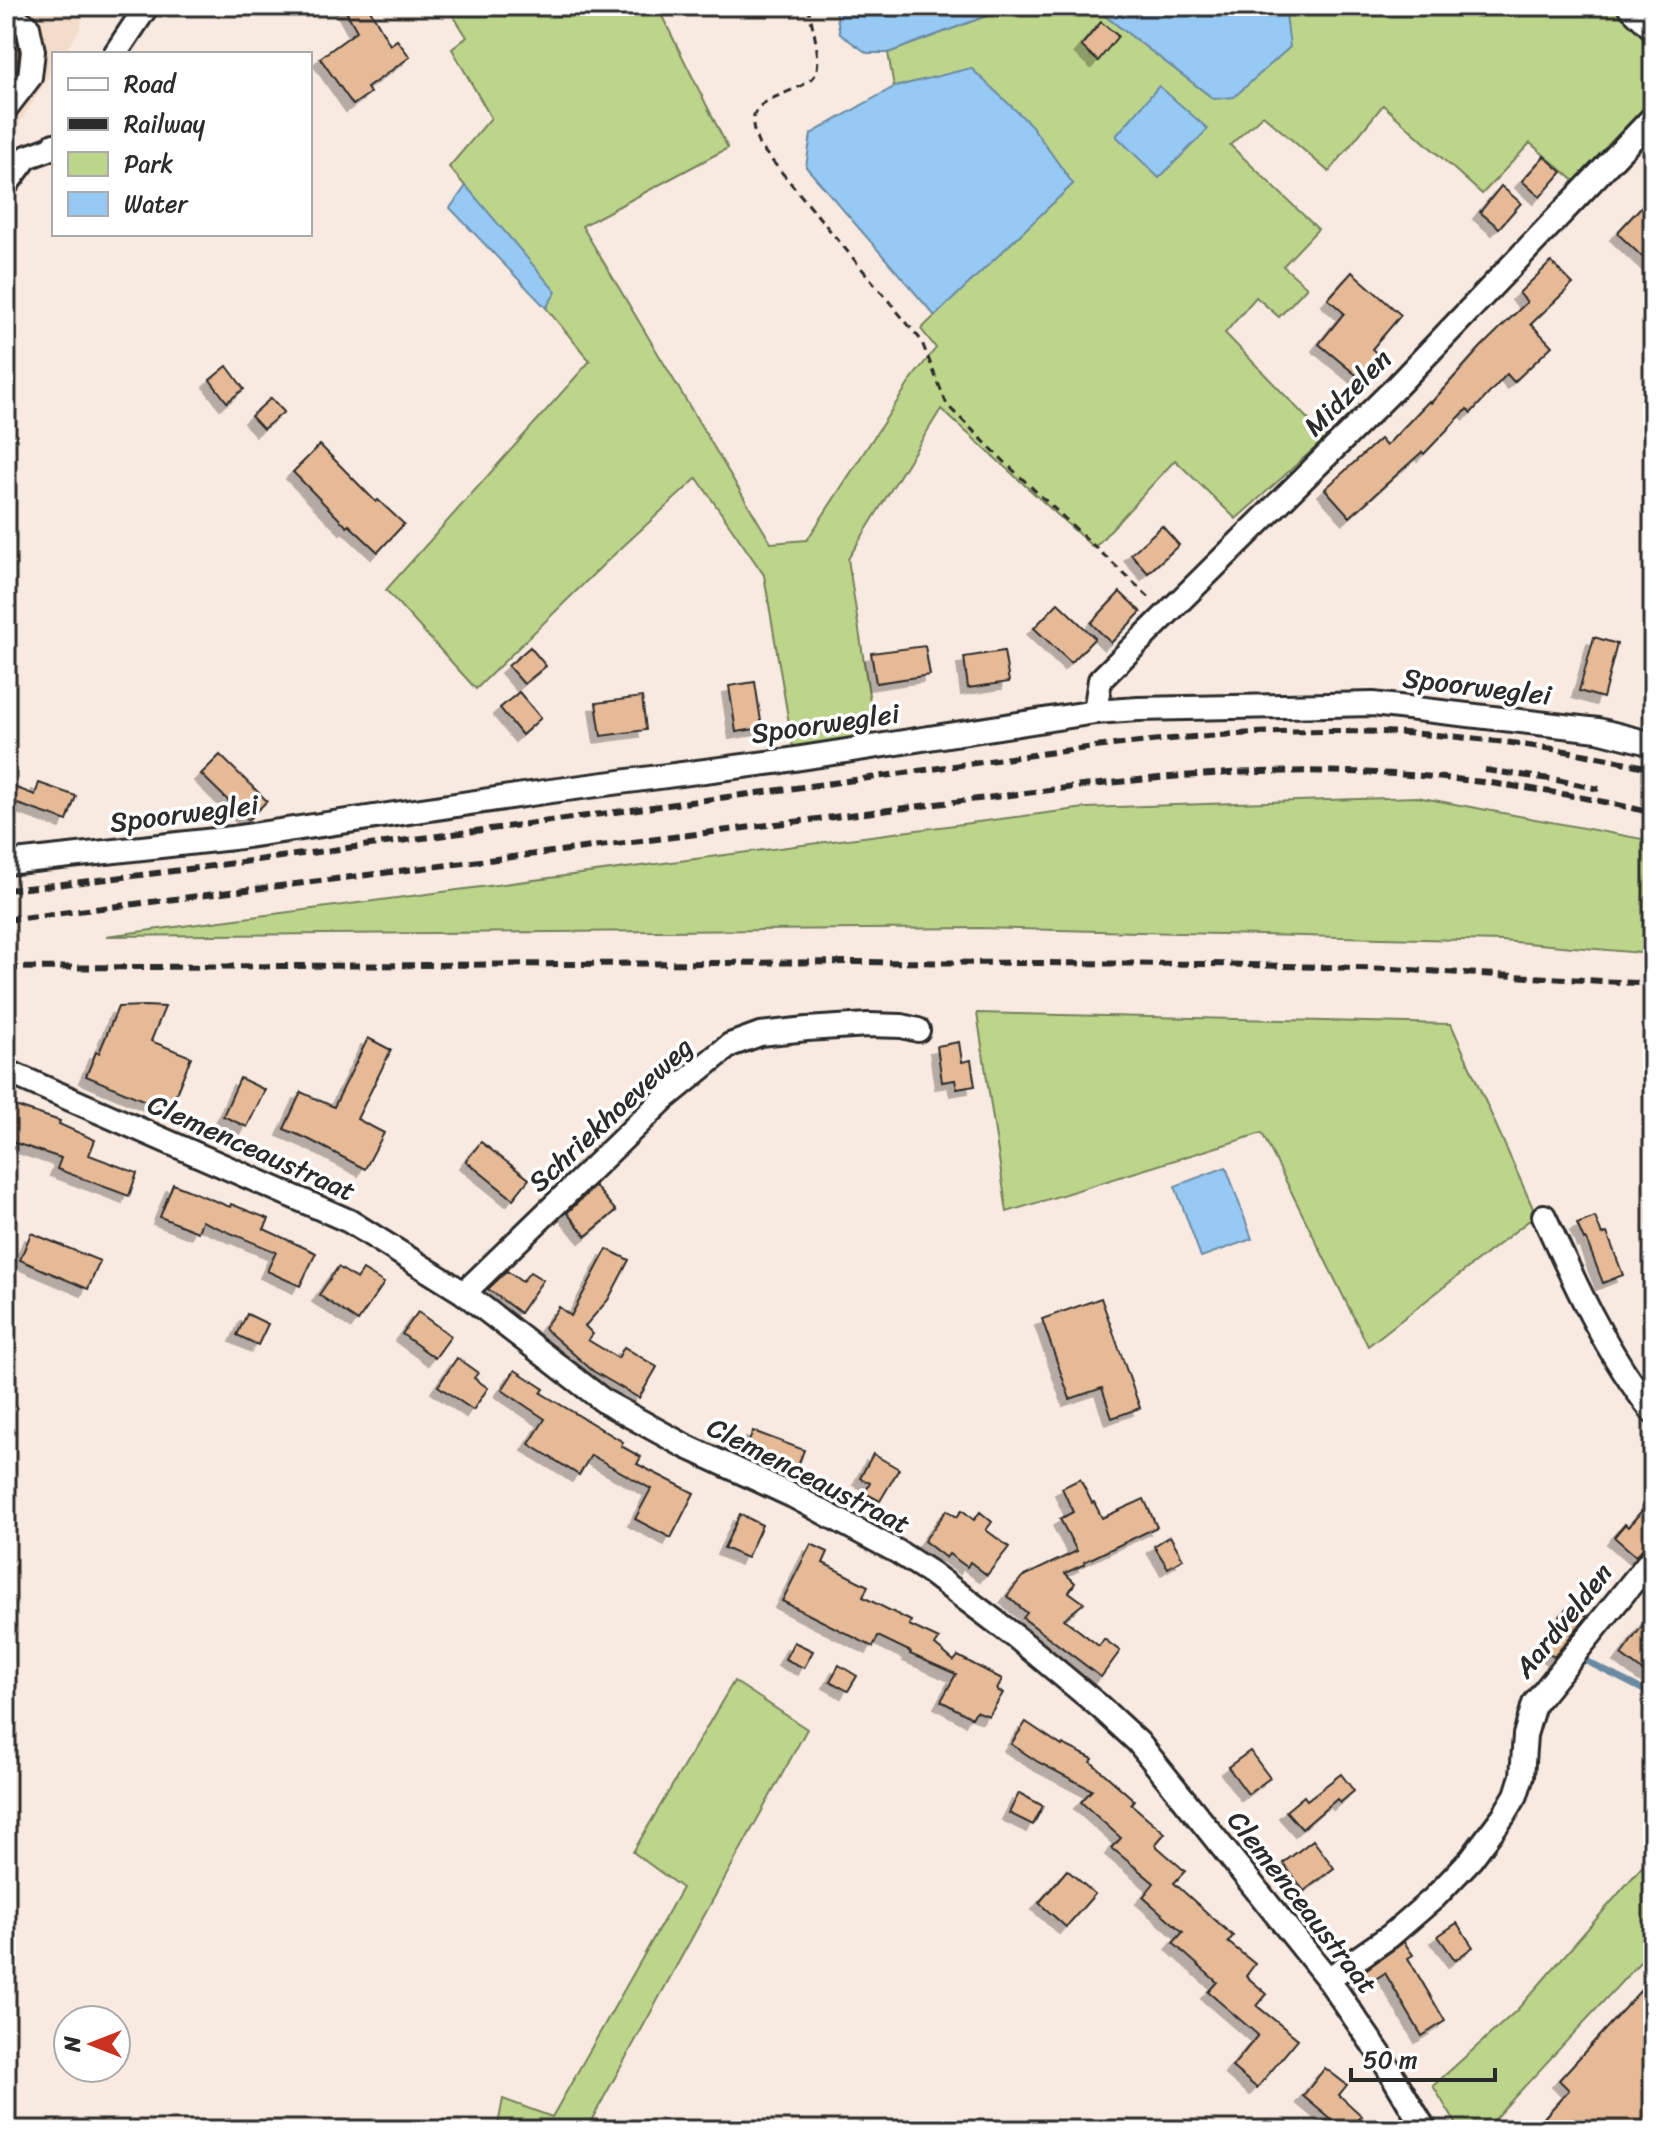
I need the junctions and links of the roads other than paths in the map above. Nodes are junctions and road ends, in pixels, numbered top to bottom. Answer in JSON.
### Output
{"nodes":[{"id":1,"x":147,"y":6,"type":"edge"},
{"id":2,"x":1629,"y":6,"type":"edge"},
{"id":3,"x":6,"y":11,"type":"edge"},
{"id":4,"x":1653,"y":29,"type":"edge"},
{"id":5,"x":116,"y":52,"type":"edge"},
{"id":6,"x":6,"y":108,"type":"edge"},
{"id":7,"x":1653,"y":117,"type":"edge"},
{"id":8,"x":52,"y":148,"type":"edge"},
{"id":9,"x":6,"y":185,"type":"edge"},
{"id":10,"x":1095,"y":712,"type":"junction"},
{"id":11,"x":1653,"y":744,"type":"edge"},
{"id":12,"x":6,"y":863,"type":"edge"},
{"id":13,"x":918,"y":1030,"type":"dead end"},
{"id":14,"x":6,"y":1071,"type":"edge"},
{"id":15,"x":1544,"y":1216,"type":"dead end"},
{"id":16,"x":464,"y":1293,"type":"junction"},
{"id":17,"x":1653,"y":1412,"type":"edge"},
{"id":18,"x":1653,"y":1557,"type":"edge"},
{"id":19,"x":1328,"y":1979,"type":"junction"},
{"id":20,"x":1425,"y":2130,"type":"edge"}],
"edges":[{"from":1,"to":5,"type":"street"},
{"from":2,"to":4,"type":"street"},
{"from":3,"to":6,"type":"street"},
{"from":7,"to":10,"type":"street","name":"Midzelen"},
{"from":8,"to":9,"type":"street"},
{"from":10,"to":11,"type":"street","name":"Spoorweglei"},
{"from":10,"to":12,"type":"street","name":"Spoorweglei"},
{"from":13,"to":16,"type":"street","name":"Schriekhoeveweg"},
{"from":14,"to":16,"type":"street","name":"Clemenceaustraat"},
{"from":15,"to":17,"type":"street"},
{"from":16,"to":19,"type":"street","name":"Clemenceaustraat"},
{"from":18,"to":19,"type":"street","name":"Aardvelden"},
{"from":19,"to":20,"type":"street","name":"Clemenceaustraat"}]}
